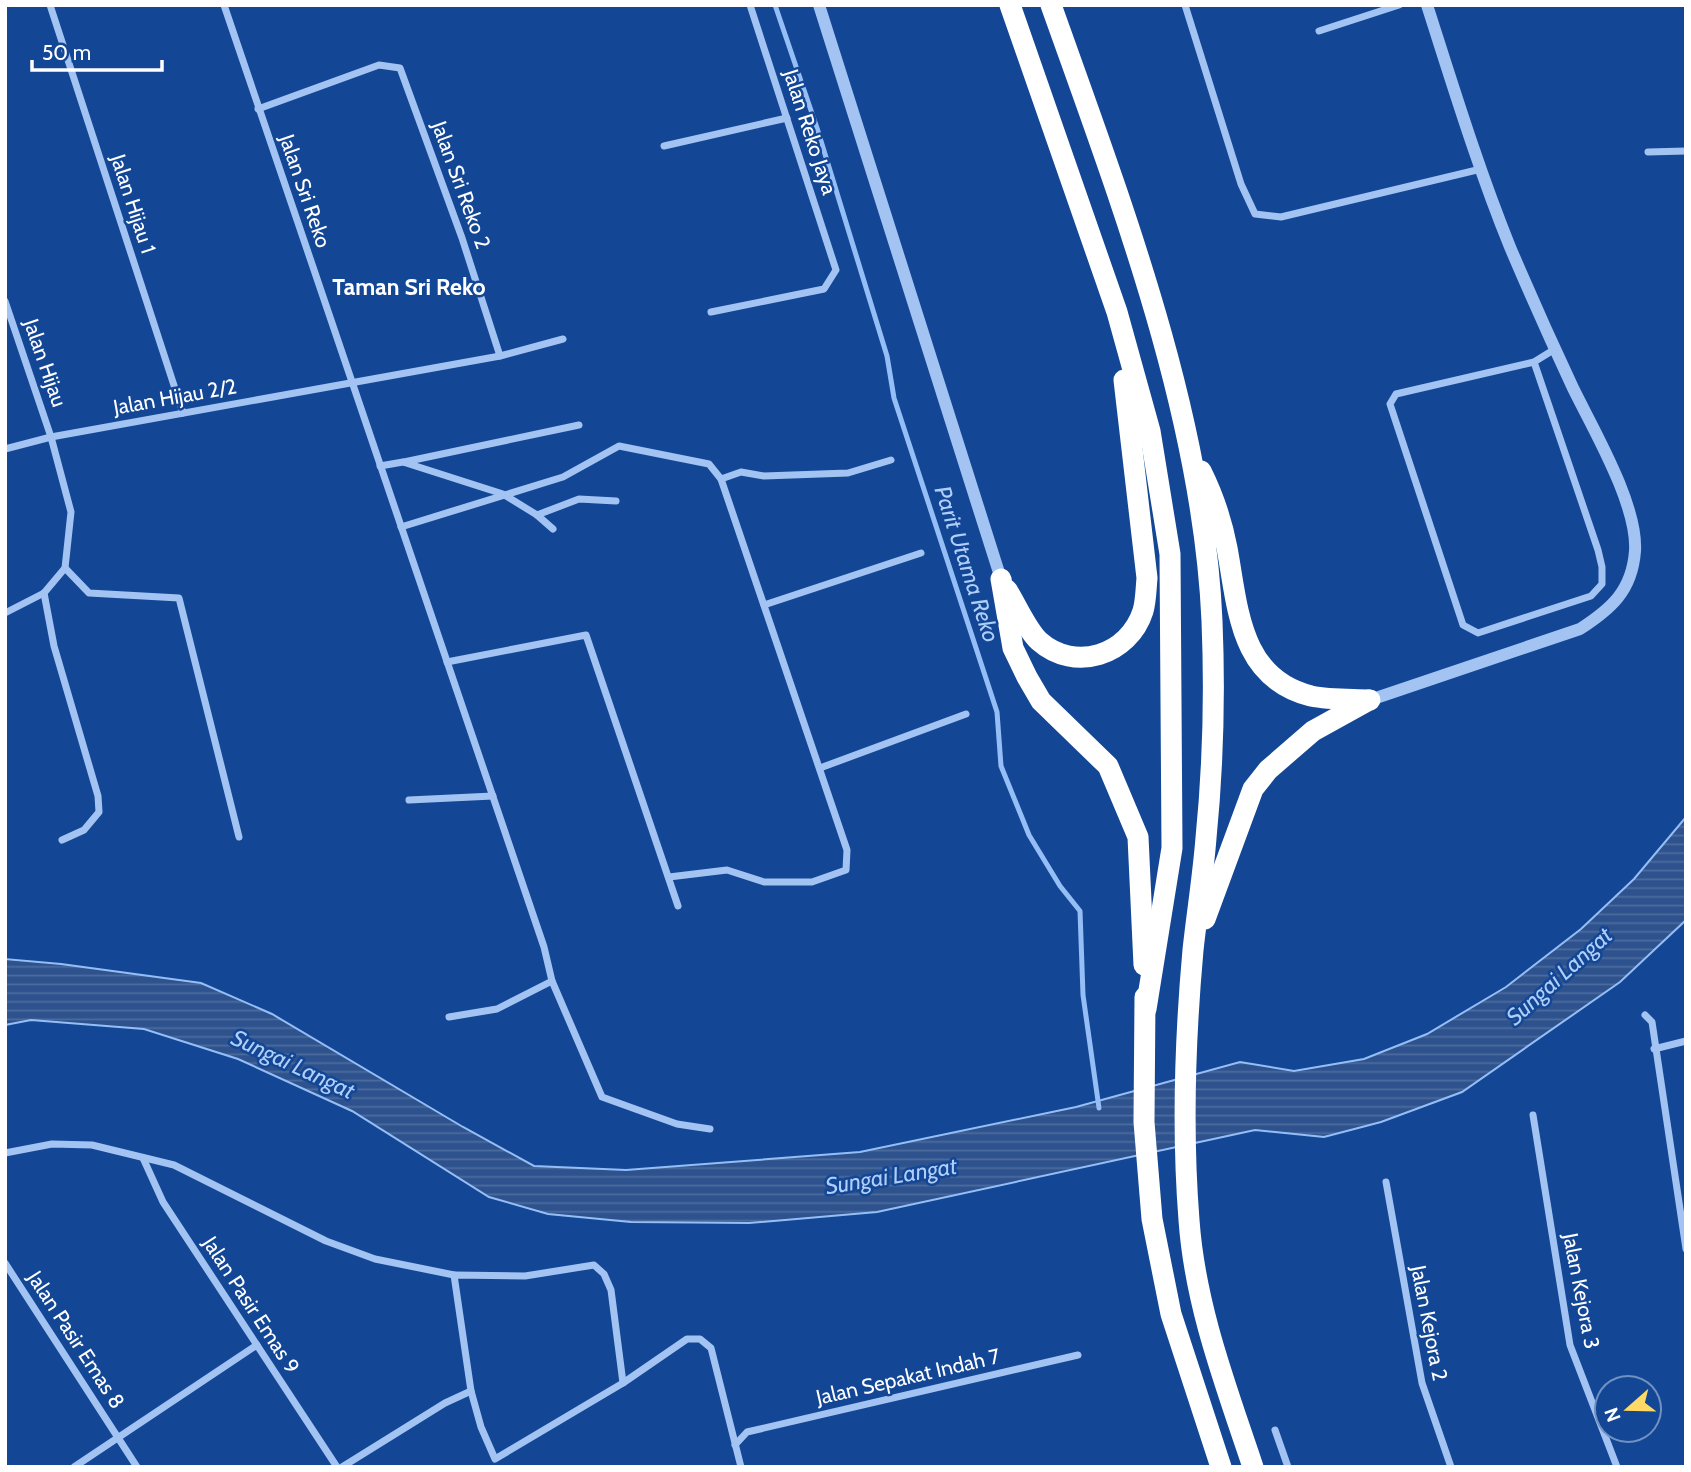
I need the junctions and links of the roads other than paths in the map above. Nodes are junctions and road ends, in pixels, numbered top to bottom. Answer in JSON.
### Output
{"nodes":[{"id":1,"x":50,"y":5,"type":"edge"},
{"id":2,"x":224,"y":5,"type":"edge"},
{"id":3,"x":750,"y":5,"type":"edge"},
{"id":4,"x":819,"y":5,"type":"edge"},
{"id":5,"x":1010,"y":5,"type":"edge"},
{"id":6,"x":1185,"y":5,"type":"edge"},
{"id":7,"x":1399,"y":5,"type":"edge"},
{"id":8,"x":1427,"y":5,"type":"edge"},
{"id":9,"x":1055,"y":15,"type":"edge"},
{"id":10,"x":1319,"y":31,"type":"dead end"},
{"id":11,"x":258,"y":108,"type":"junction"},
{"id":12,"x":787,"y":118,"type":"junction"},
{"id":13,"x":664,"y":146,"type":"dead end"},
{"id":14,"x":1686,"y":151,"type":"edge"},
{"id":15,"x":1648,"y":152,"type":"dead end"},
{"id":16,"x":1481,"y":169,"type":"junction"},
{"id":17,"x":5,"y":301,"type":"edge"},
{"id":18,"x":711,"y":312,"type":"dead end"},
{"id":19,"x":1117,"y":312,"type":"junction"},
{"id":20,"x":563,"y":339,"type":"dead end"},
{"id":21,"x":1555,"y":349,"type":"junction"},
{"id":22,"x":500,"y":356,"type":"junction"},
{"id":23,"x":1534,"y":362,"type":"junction"},
{"id":24,"x":352,"y":382,"type":"junction"},
{"id":25,"x":183,"y":413,"type":"junction"},
{"id":26,"x":579,"y":425,"type":"dead end"},
{"id":27,"x":51,"y":437,"type":"junction"},
{"id":28,"x":5,"y":449,"type":"edge"},
{"id":29,"x":1190,"y":451,"type":"junction"},
{"id":30,"x":891,"y":460,"type":"dead end"},
{"id":31,"x":403,"y":462,"type":"junction"},
{"id":32,"x":380,"y":466,"type":"junction"},
{"id":33,"x":721,"y":479,"type":"junction"},
{"id":34,"x":503,"y":494,"type":"junction"},
{"id":35,"x":616,"y":501,"type":"dead end"},
{"id":36,"x":537,"y":515,"type":"junction"},
{"id":37,"x":401,"y":527,"type":"junction"},
{"id":38,"x":553,"y":529,"type":"dead end"},
{"id":39,"x":920,"y":553,"type":"dead end"},
{"id":40,"x":65,"y":568,"type":"junction"},
{"id":41,"x":1001,"y":579,"type":"junction"},
{"id":42,"x":44,"y":593,"type":"junction"},
{"id":43,"x":764,"y":605,"type":"junction"},
{"id":44,"x":5,"y":613,"type":"edge"},
{"id":45,"x":447,"y":662,"type":"junction"},
{"id":46,"x":1370,"y":700,"type":"junction"},
{"id":47,"x":966,"y":714,"type":"dead end"},
{"id":48,"x":820,"y":768,"type":"junction"},
{"id":49,"x":493,"y":796,"type":"junction"},
{"id":50,"x":409,"y":800,"type":"dead end"},
{"id":51,"x":239,"y":837,"type":"dead end"},
{"id":52,"x":62,"y":840,"type":"dead end"},
{"id":53,"x":669,"y":877,"type":"junction"},
{"id":54,"x":678,"y":906,"type":"dead end"},
{"id":55,"x":1193,"y":950,"type":"junction"},
{"id":56,"x":552,"y":981,"type":"junction"},
{"id":57,"x":1146,"y":1009,"type":"junction"},
{"id":58,"x":1645,"y":1015,"type":"dead end"},
{"id":59,"x":449,"y":1017,"type":"dead end"},
{"id":60,"x":1686,"y":1041,"type":"edge"},
{"id":61,"x":1654,"y":1049,"type":"junction"},
{"id":62,"x":1533,"y":1115,"type":"dead end"},
{"id":63,"x":710,"y":1129,"type":"dead end"},
{"id":64,"x":5,"y":1153,"type":"edge"},
{"id":65,"x":143,"y":1158,"type":"junction"},
{"id":66,"x":1386,"y":1182,"type":"dead end"},
{"id":67,"x":1682,"y":1201,"type":"edge"},
{"id":68,"x":1686,"y":1250,"type":"edge"},
{"id":69,"x":5,"y":1263,"type":"edge"},
{"id":70,"x":454,"y":1275,"type":"junction"},
{"id":71,"x":257,"y":1345,"type":"junction"},
{"id":72,"x":1077,"y":1355,"type":"dead end"},
{"id":73,"x":623,"y":1383,"type":"junction"},
{"id":74,"x":471,"y":1391,"type":"junction"},
{"id":75,"x":730,"y":1425,"type":"junction"},
{"id":76,"x":1275,"y":1430,"type":"dead end"},
{"id":77,"x":747,"y":1432,"type":"junction"},
{"id":78,"x":118,"y":1436,"type":"junction"},
{"id":79,"x":735,"y":1445,"type":"junction"},
{"id":80,"x":74,"y":1467,"type":"edge"},
{"id":81,"x":137,"y":1467,"type":"edge"},
{"id":82,"x":340,"y":1467,"type":"edge"},
{"id":83,"x":741,"y":1467,"type":"edge"},
{"id":84,"x":1221,"y":1467,"type":"edge"},
{"id":85,"x":1253,"y":1467,"type":"edge"},
{"id":86,"x":1288,"y":1467,"type":"edge"},
{"id":87,"x":1451,"y":1467,"type":"edge"},
{"id":88,"x":1617,"y":1467,"type":"edge"}],
"edges":[{"from":1,"to":25,"type":"street","name":"Jalan Hijau 1"},
{"from":2,"to":11,"type":"street","name":"Jalan Sri Reko"},
{"from":3,"to":12,"type":"street","name":"Jalan Reko Jaya"},
{"from":4,"to":41,"type":"street"},
{"from":5,"to":19,"type":"highway"},
{"from":6,"to":16,"type":"street"},
{"from":7,"to":10,"type":"street"},
{"from":8,"to":16,"type":"street"},
{"from":9,"to":29,"type":"highway"},
{"from":11,"to":22,"type":"street","name":"Jalan Sri Reko 2"},
{"from":11,"to":24,"type":"street","name":"Jalan Sri Reko"},
{"from":12,"to":13,"type":"street"},
{"from":12,"to":18,"type":"street","name":"Jalan Reko Jaya"},
{"from":14,"to":15,"type":"street"},
{"from":16,"to":21,"type":"street"},
{"from":17,"to":27,"type":"street","name":"Jalan Hijau"},
{"from":19,"to":41,"type":"highway"},
{"from":19,"to":57,"type":"highway"},
{"from":20,"to":22,"type":"street"},
{"from":21,"to":23,"type":"street"},
{"from":21,"to":46,"type":"street"},
{"from":22,"to":24,"type":"street"},
{"from":23,"to":23,"type":"street"},
{"from":24,"to":25,"type":"street","name":"Jalan Hijau 2/2"},
{"from":24,"to":32,"type":"street","name":"Jalan Sri Reko"},
{"from":25,"to":27,"type":"street","name":"Jalan Hijau 2/2"},
{"from":26,"to":31,"type":"street"},
{"from":27,"to":28,"type":"street","name":"Jalan Hijau 2/2"},
{"from":27,"to":40,"type":"street","name":"Jalan Hijau"},
{"from":29,"to":46,"type":"highway"},
{"from":29,"to":55,"type":"highway"},
{"from":30,"to":33,"type":"street"},
{"from":31,"to":32,"type":"street"},
{"from":31,"to":34,"type":"street"},
{"from":32,"to":37,"type":"street","name":"Jalan Sri Reko"},
{"from":33,"to":34,"type":"street"},
{"from":33,"to":43,"type":"street"},
{"from":34,"to":36,"type":"street"},
{"from":34,"to":37,"type":"street"},
{"from":35,"to":36,"type":"street"},
{"from":36,"to":38,"type":"street"},
{"from":37,"to":45,"type":"street","name":"Jalan Sri Reko"},
{"from":39,"to":43,"type":"street"},
{"from":40,"to":42,"type":"street"},
{"from":40,"to":51,"type":"street"},
{"from":41,"to":57,"type":"highway"},
{"from":42,"to":44,"type":"street"},
{"from":42,"to":52,"type":"street"},
{"from":43,"to":48,"type":"street"},
{"from":45,"to":49,"type":"street","name":"Jalan Sri Reko"},
{"from":45,"to":53,"type":"street"},
{"from":46,"to":55,"type":"highway"},
{"from":47,"to":48,"type":"street"},
{"from":48,"to":53,"type":"street"},
{"from":49,"to":50,"type":"street"},
{"from":49,"to":56,"type":"street","name":"Jalan Sri Reko"},
{"from":53,"to":54,"type":"street"},
{"from":55,"to":85,"type":"highway"},
{"from":56,"to":59,"type":"street"},
{"from":56,"to":63,"type":"street","name":"Jalan Sri Reko"},
{"from":57,"to":84,"type":"highway"},
{"from":58,"to":61,"type":"street"},
{"from":60,"to":61,"type":"street"},
{"from":61,"to":67,"type":"street"},
{"from":62,"to":88,"type":"street","name":"Jalan Kejora 3"},
{"from":64,"to":65,"type":"street"},
{"from":65,"to":70,"type":"street"},
{"from":65,"to":71,"type":"street","name":"Jalan Pasir Emas 9"},
{"from":66,"to":87,"type":"street","name":"Jalan Kejora 2"},
{"from":67,"to":68,"type":"street"},
{"from":69,"to":78,"type":"street","name":"Jalan Pasir Emas 8"},
{"from":70,"to":73,"type":"street"},
{"from":70,"to":74,"type":"street"},
{"from":71,"to":78,"type":"street"},
{"from":71,"to":82,"type":"street","name":"Jalan Pasir Emas 9"},
{"from":72,"to":77,"type":"street","name":"Jalan Sepakat Indah 7"},
{"from":73,"to":74,"type":"street"},
{"from":73,"to":75,"type":"street"},
{"from":74,"to":82,"type":"street"},
{"from":75,"to":77,"type":"street"},
{"from":75,"to":79,"type":"street"},
{"from":76,"to":86,"type":"street"},
{"from":77,"to":79,"type":"street"},
{"from":78,"to":80,"type":"street"},
{"from":78,"to":81,"type":"street","name":"Jalan Pasir Emas 8"},
{"from":79,"to":83,"type":"street"}]}
